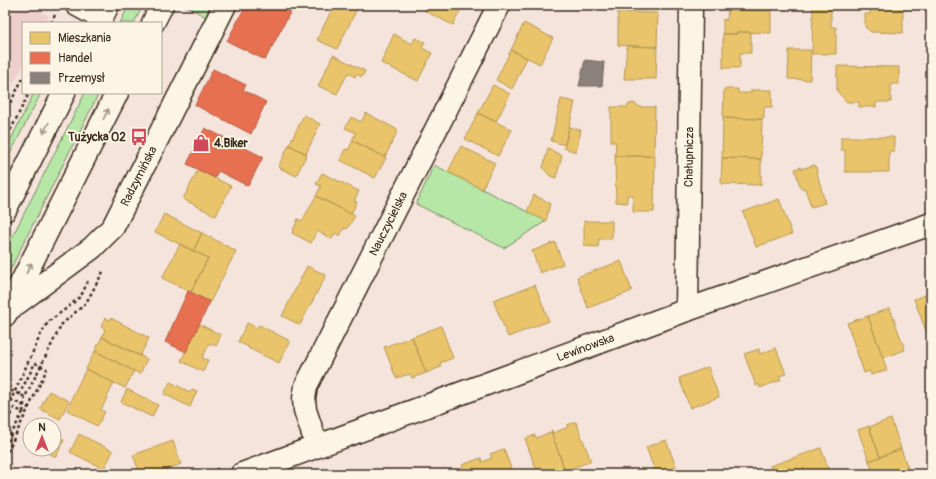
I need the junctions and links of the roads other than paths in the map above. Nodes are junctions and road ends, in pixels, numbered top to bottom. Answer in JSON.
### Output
{"nodes":[{"id":1,"x":77,"y":5,"type":"edge"},
{"id":2,"x":162,"y":5,"type":"edge"},
{"id":3,"x":225,"y":5,"type":"edge"},
{"id":4,"x":499,"y":5,"type":"edge"},
{"id":5,"x":691,"y":5,"type":"edge"},
{"id":6,"x":102,"y":15,"type":"edge"},
{"id":7,"x":154,"y":22,"type":"edge"},
{"id":8,"x":63,"y":94,"type":"edge"},
{"id":9,"x":116,"y":94,"type":"edge"},
{"id":10,"x":5,"y":210,"type":"edge"},
{"id":11,"x":931,"y":224,"type":"edge"},
{"id":12,"x":687,"y":310,"type":"junction"},
{"id":13,"x":6,"y":312,"type":"edge"},
{"id":14,"x":317,"y":446,"type":"junction"},
{"id":15,"x":242,"y":474,"type":"edge"}],
"edges":[{"from":1,"to":6,"type":"street"},
{"from":2,"to":7,"type":"street"},
{"from":3,"to":13,"type":"street","name":"Radzymińska"},
{"from":4,"to":14,"type":"street","name":"Nauczycielska"},
{"from":5,"to":12,"type":"street","name":"Chałupnicza"},
{"from":8,"to":10,"type":"street","one_way":true},
{"from":13,"to":9,"type":"street","name":"Radzymińska","one_way":true},
{"from":11,"to":12,"type":"street","name":"Lewinowska"},
{"from":12,"to":14,"type":"street","name":"Lewinowska"},
{"from":14,"to":15,"type":"street","name":"Lewinowska"}]}
